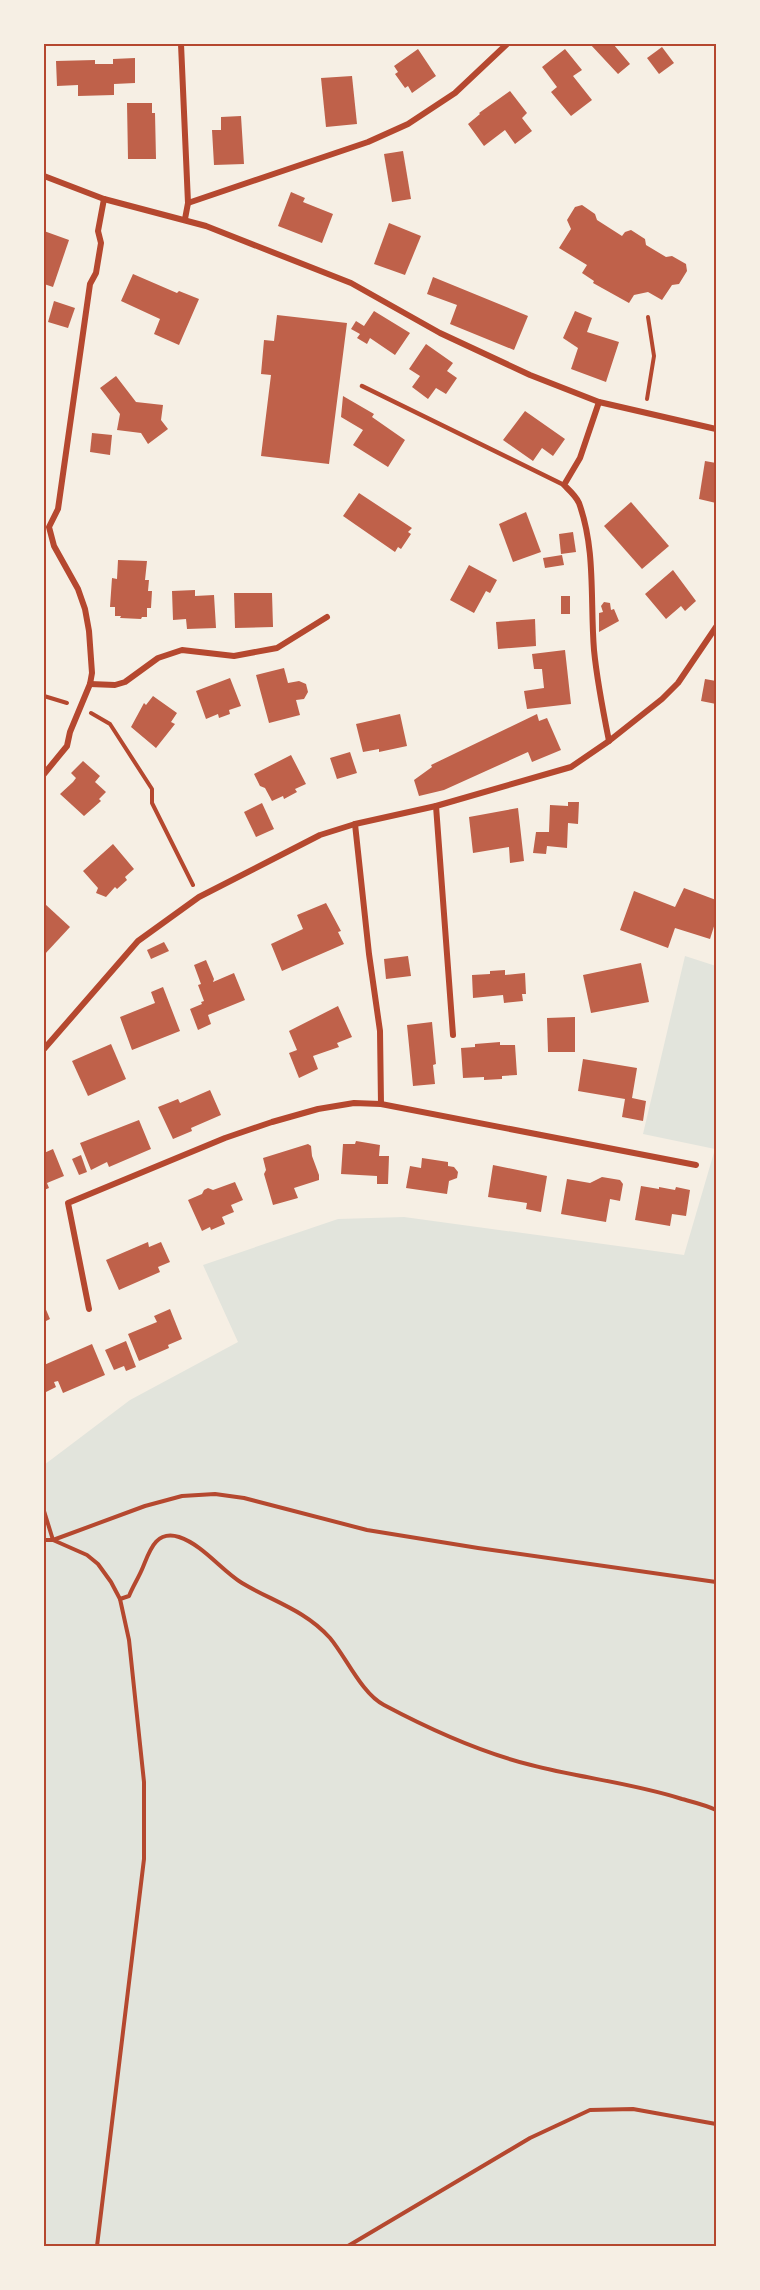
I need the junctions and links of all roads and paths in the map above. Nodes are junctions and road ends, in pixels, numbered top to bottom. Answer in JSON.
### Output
{"nodes":[{"id":1,"x":182,"y":44,"type":"edge"},
{"id":2,"x":507,"y":44,"type":"edge"},
{"id":3,"x":44,"y":176,"type":"edge"},
{"id":4,"x":104,"y":199,"type":"junction"},
{"id":5,"x":188,"y":203,"type":"junction"},
{"id":6,"x":185,"y":219,"type":"junction"},
{"id":7,"x":648,"y":317,"type":"dead end"},
{"id":8,"x":362,"y":386,"type":"dead end"},
{"id":9,"x":599,"y":402,"type":"junction"},
{"id":10,"x":653,"y":413,"type":"junction"},
{"id":11,"x":717,"y":429,"type":"edge"},
{"id":12,"x":564,"y":485,"type":"junction"},
{"id":13,"x":46,"y":526,"type":"edge"},
{"id":14,"x":327,"y":617,"type":"dead end"},
{"id":15,"x":717,"y":627,"type":"edge"},
{"id":16,"x":90,"y":684,"type":"junction"},
{"id":17,"x":44,"y":696,"type":"edge"},
{"id":18,"x":81,"y":708,"type":"junction"},
{"id":19,"x":609,"y":741,"type":"junction"},
{"id":20,"x":44,"y":774,"type":"edge"},
{"id":21,"x":436,"y":806,"type":"junction"},
{"id":22,"x":355,"y":824,"type":"junction"},
{"id":23,"x":199,"y":897,"type":"junction"},
{"id":24,"x":453,"y":1035,"type":"dead end"},
{"id":25,"x":44,"y":1049,"type":"edge"},
{"id":26,"x":381,"y":1104,"type":"junction"},
{"id":27,"x":696,"y":1165,"type":"dead end"},
{"id":28,"x":89,"y":1309,"type":"dead end"},
{"id":29,"x":44,"y":1511,"type":"edge"},
{"id":30,"x":44,"y":1540,"type":"edge"},
{"id":31,"x":53,"y":1540,"type":"junction"},
{"id":32,"x":717,"y":1581,"type":"edge"},
{"id":33,"x":120,"y":1599,"type":"junction"},
{"id":34,"x":717,"y":1810,"type":"edge"},
{"id":35,"x":717,"y":2124,"type":"edge"},
{"id":36,"x":97,"y":2247,"type":"edge"},
{"id":37,"x":348,"y":2247,"type":"edge"}],
"edges":[{"from":1,"to":5,"type":"street"},
{"from":2,"to":5,"type":"street"},
{"from":3,"to":4,"type":"street"},
{"from":4,"to":6,"type":"street"},
{"from":4,"to":13,"type":"street"},
{"from":5,"to":6,"type":"street"},
{"from":6,"to":9,"type":"street"},
{"from":7,"to":10,"type":"path"},
{"from":8,"to":12,"type":"lane"},
{"from":9,"to":10,"type":"street"},
{"from":9,"to":12,"type":"street"},
{"from":10,"to":11,"type":"street"},
{"from":12,"to":19,"type":"street"},
{"from":13,"to":16,"type":"street"},
{"from":14,"to":16,"type":"street"},
{"from":15,"to":19,"type":"street"},
{"from":16,"to":18,"type":"street"},
{"from":17,"to":18,"type":"path"},
{"from":18,"to":20,"type":"street"},
{"from":18,"to":23,"type":"path"},
{"from":19,"to":21,"type":"street"},
{"from":21,"to":22,"type":"street"},
{"from":21,"to":24,"type":"street"},
{"from":22,"to":23,"type":"street"},
{"from":22,"to":26,"type":"street"},
{"from":23,"to":25,"type":"street"},
{"from":26,"to":27,"type":"street"},
{"from":26,"to":28,"type":"street"},
{"from":29,"to":31,"type":"path"},
{"from":30,"to":31,"type":"path"},
{"from":31,"to":32,"type":"path"},
{"from":31,"to":33,"type":"path"},
{"from":33,"to":34,"type":"path"},
{"from":33,"to":36,"type":"path"},
{"from":35,"to":37,"type":"path"}]}
